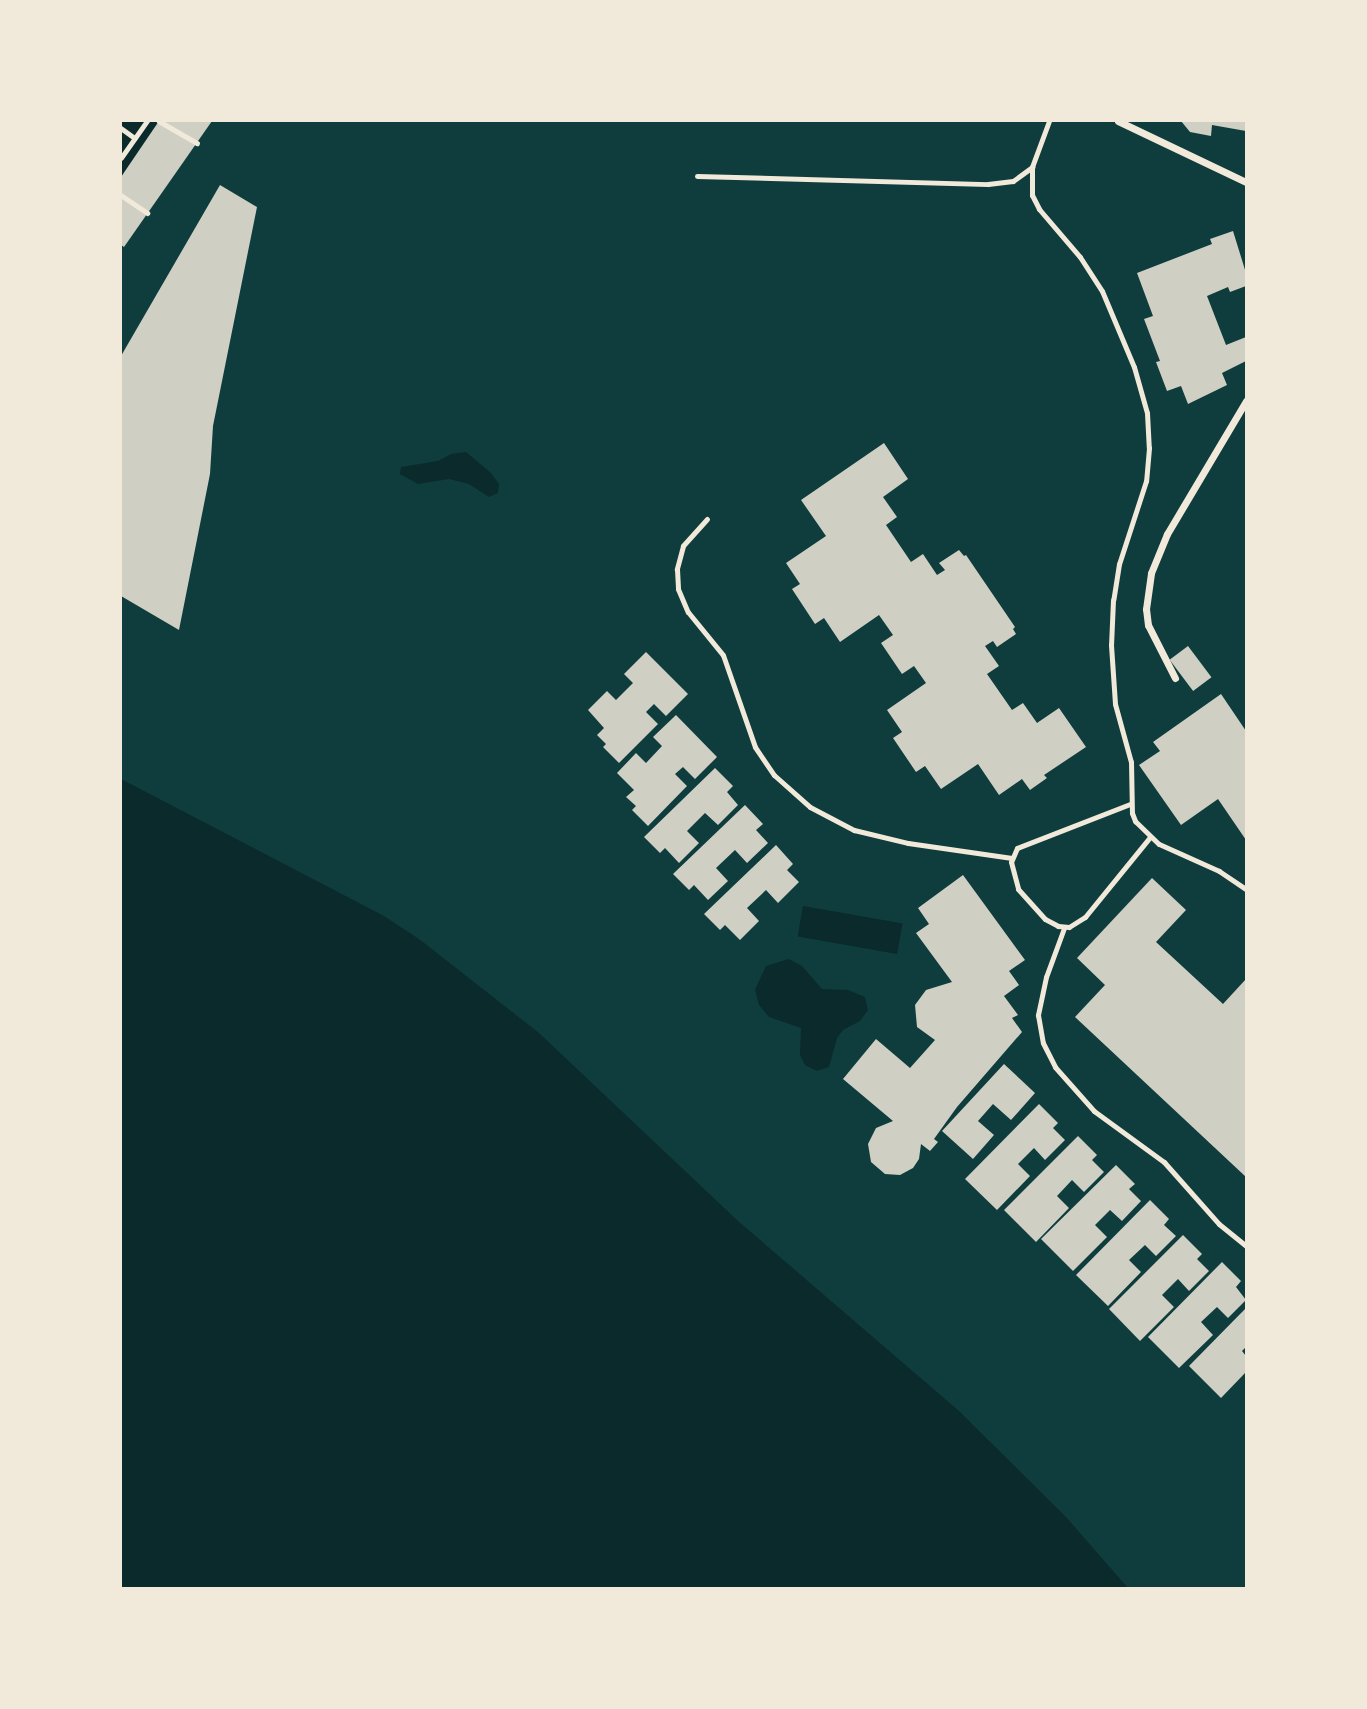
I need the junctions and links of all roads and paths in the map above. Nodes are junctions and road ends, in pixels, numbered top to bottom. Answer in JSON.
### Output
{"nodes":[{"id":1,"x":147,"y":121,"type":"edge"},
{"id":2,"x":159,"y":121,"type":"edge"},
{"id":3,"x":1049,"y":121,"type":"edge"},
{"id":4,"x":1118,"y":121,"type":"edge"},
{"id":5,"x":121,"y":128,"type":"edge"},
{"id":6,"x":135,"y":138,"type":"junction"},
{"id":7,"x":197,"y":143,"type":"dead end"},
{"id":8,"x":121,"y":158,"type":"edge"},
{"id":9,"x":1032,"y":167,"type":"junction"},
{"id":10,"x":697,"y":176,"type":"dead end"},
{"id":11,"x":1246,"y":182,"type":"edge"},
{"id":12,"x":121,"y":195,"type":"edge"},
{"id":13,"x":148,"y":213,"type":"dead end"},
{"id":14,"x":1246,"y":401,"type":"edge"},
{"id":15,"x":707,"y":519,"type":"dead end"},
{"id":16,"x":1175,"y":678,"type":"dead end"},
{"id":17,"x":1130,"y":804,"type":"junction"},
{"id":18,"x":1150,"y":837,"type":"junction"},
{"id":19,"x":1012,"y":858,"type":"junction"},
{"id":20,"x":1246,"y":889,"type":"edge"},
{"id":21,"x":1064,"y":928,"type":"junction"},
{"id":22,"x":1246,"y":1247,"type":"edge"}],
"edges":[{"from":1,"to":6,"type":"path"},
{"from":2,"to":7,"type":"path"},
{"from":3,"to":9,"type":"lane"},
{"from":4,"to":11,"type":"street"},
{"from":5,"to":6,"type":"path"},
{"from":6,"to":8,"type":"path"},
{"from":9,"to":10,"type":"lane"},
{"from":9,"to":17,"type":"lane"},
{"from":12,"to":13,"type":"path"},
{"from":14,"to":16,"type":"street"},
{"from":15,"to":19,"type":"lane"},
{"from":17,"to":18,"type":"lane"},
{"from":17,"to":19,"type":"lane"},
{"from":18,"to":20,"type":"lane"},
{"from":18,"to":21,"type":"lane"},
{"from":19,"to":21,"type":"lane"},
{"from":21,"to":22,"type":"lane"}]}
